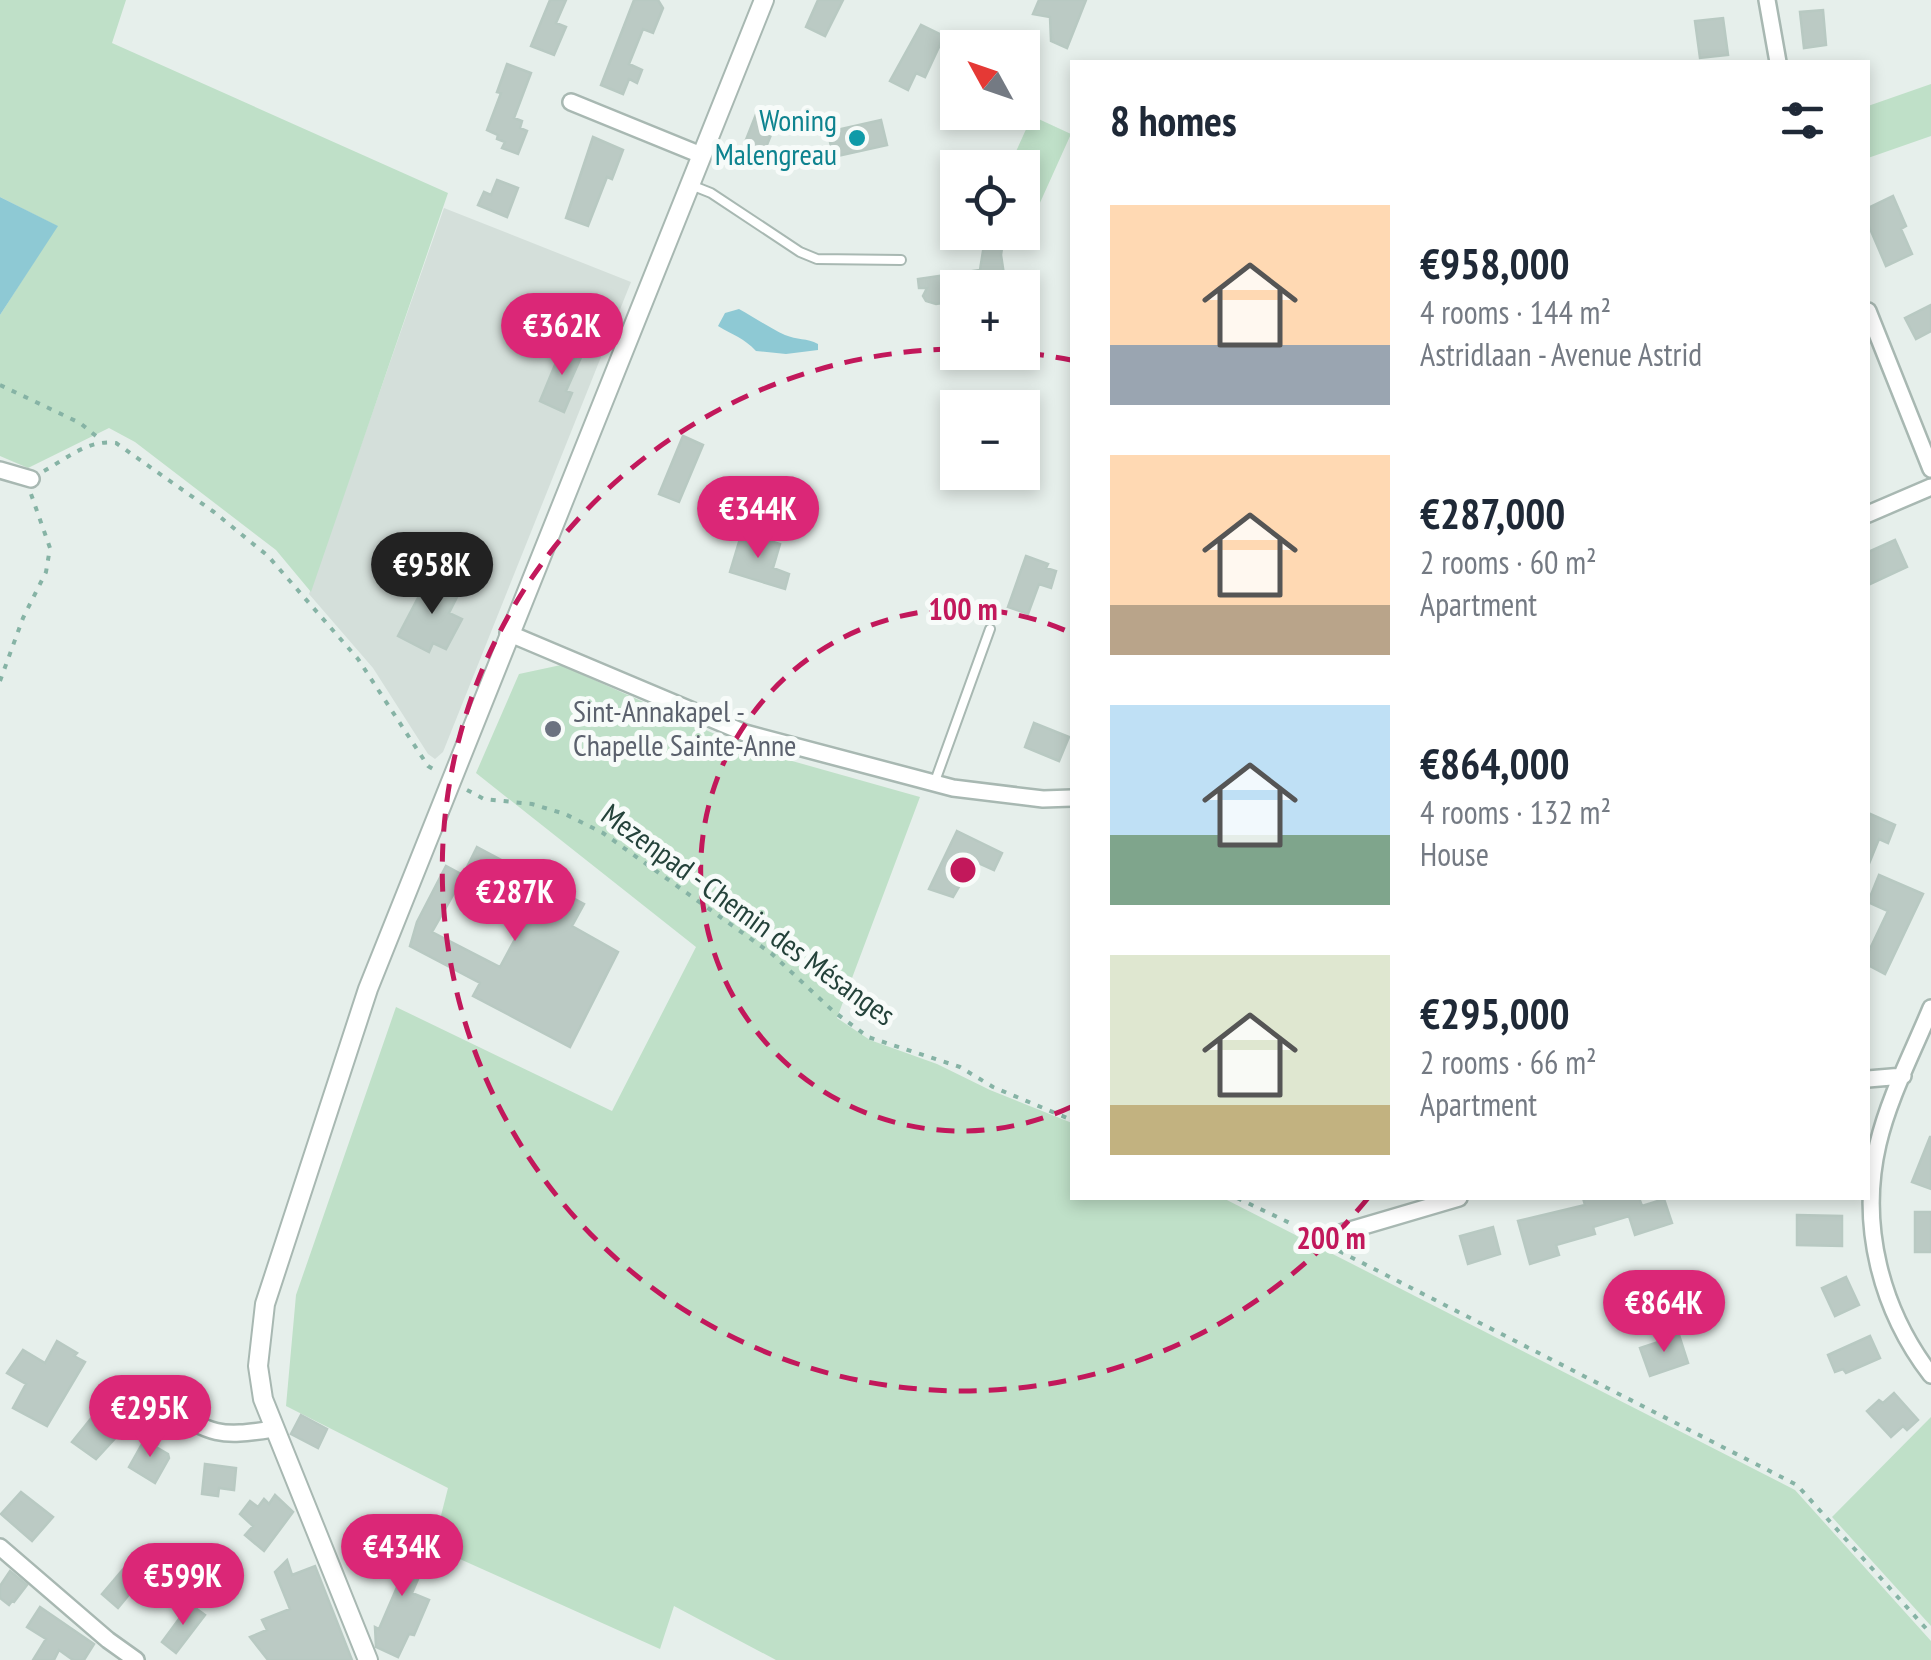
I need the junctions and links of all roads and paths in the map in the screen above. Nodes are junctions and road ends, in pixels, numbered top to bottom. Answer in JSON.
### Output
{"nodes":[{"id":1,"x":764,"y":0,"type":"edge"},
{"id":2,"x":1767,"y":0,"type":"edge"},
{"id":3,"x":1778,"y":60,"type":"edge"},
{"id":4,"x":571,"y":102,"type":"dead end"},
{"id":5,"x":702,"y":155,"type":"junction"},
{"id":6,"x":690,"y":185,"type":"junction"},
{"id":7,"x":901,"y":260,"type":"dead end"},
{"id":8,"x":1870,"y":317,"type":"edge"},
{"id":9,"x":0,"y":385,"type":"edge"},
{"id":10,"x":103,"y":441,"type":"junction"},
{"id":11,"x":0,"y":470,"type":"edge"},
{"id":12,"x":1931,"y":470,"type":"edge"},
{"id":13,"x":31,"y":479,"type":"junction"},
{"id":14,"x":1931,"y":487,"type":"edge"},
{"id":15,"x":1870,"y":513,"type":"edge"},
{"id":16,"x":990,"y":629,"type":"dead end"},
{"id":17,"x":508,"y":633,"type":"junction"},
{"id":18,"x":0,"y":682,"type":"edge"},
{"id":19,"x":450,"y":780,"type":"junction"},
{"id":20,"x":934,"y":784,"type":"junction"},
{"id":21,"x":1070,"y":798,"type":"edge"},
{"id":22,"x":1931,"y":1008,"type":"edge"},
{"id":23,"x":1903,"y":1076,"type":"junction"},
{"id":24,"x":1870,"y":1080,"type":"edge"},
{"id":25,"x":1070,"y":1119,"type":"edge"},
{"id":26,"x":1240,"y":1200,"type":"edge"},
{"id":27,"x":1452,"y":1200,"type":"edge"},
{"id":28,"x":1323,"y":1238,"type":"junction"},
{"id":29,"x":1931,"y":1375,"type":"edge"},
{"id":30,"x":164,"y":1405,"type":"dead end"},
{"id":31,"x":273,"y":1429,"type":"junction"},
{"id":32,"x":0,"y":1547,"type":"edge"},
{"id":33,"x":1931,"y":1634,"type":"edge"},
{"id":34,"x":136,"y":1660,"type":"edge"},
{"id":35,"x":368,"y":1660,"type":"edge"}],
"edges":[{"from":1,"to":5,"type":"street"},
{"from":2,"to":3,"type":"street"},
{"from":4,"to":5,"type":"street"},
{"from":5,"to":6,"type":"street"},
{"from":6,"to":7,"type":"lane"},
{"from":6,"to":17,"type":"street"},
{"from":8,"to":12,"type":"street"},
{"from":9,"to":10,"type":"path","name":"Mezenpad - Chemin des Mésanges"},
{"from":10,"to":13,"type":"path"},
{"from":10,"to":19,"type":"path","name":"Mezenpad - Chemin des Mésanges"},
{"from":11,"to":13,"type":"street"},
{"from":13,"to":18,"type":"path"},
{"from":14,"to":15,"type":"street"},
{"from":16,"to":20,"type":"lane"},
{"from":17,"to":19,"type":"street"},
{"from":17,"to":20,"type":"street"},
{"from":19,"to":25,"type":"path","name":"Mezenpad - Chemin des Mésanges"},
{"from":19,"to":31,"type":"street"},
{"from":20,"to":21,"type":"street"},
{"from":22,"to":23,"type":"street"},
{"from":23,"to":24,"type":"street"},
{"from":23,"to":29,"type":"street"},
{"from":26,"to":28,"type":"path"},
{"from":27,"to":28,"type":"street"},
{"from":28,"to":33,"type":"path"},
{"from":30,"to":31,"type":"street"},
{"from":31,"to":35,"type":"street"},
{"from":32,"to":34,"type":"street"}]}
